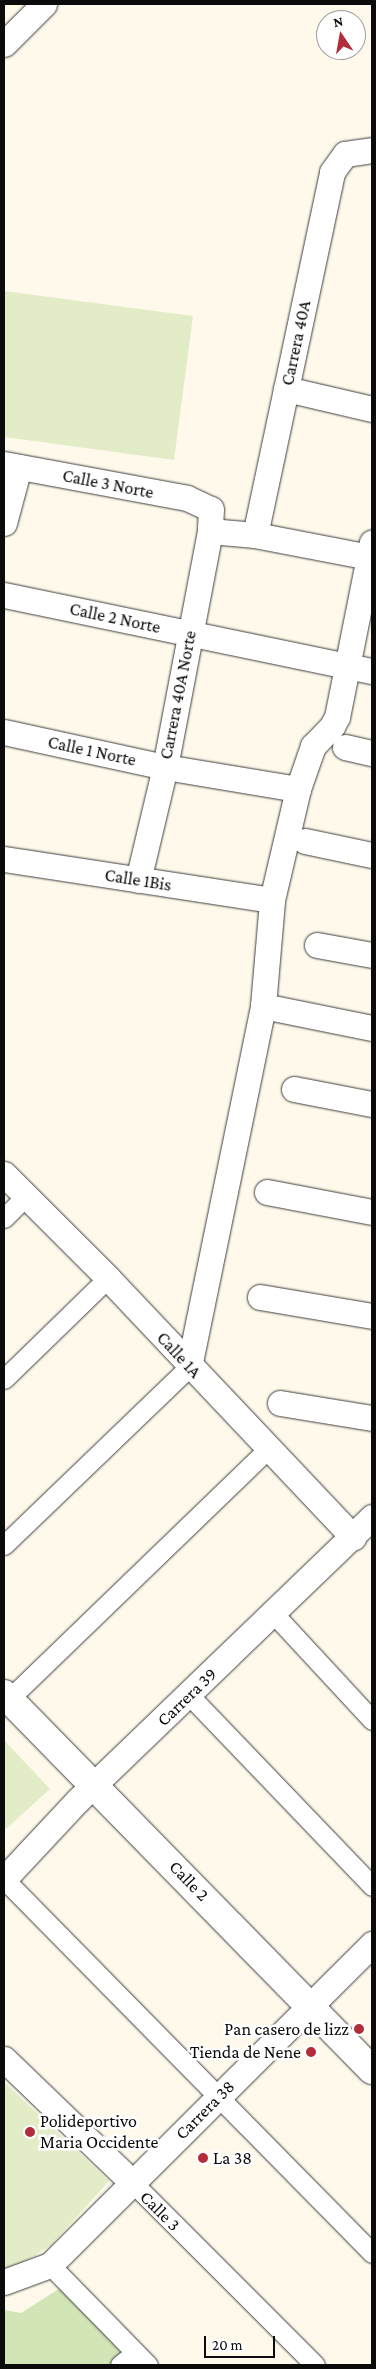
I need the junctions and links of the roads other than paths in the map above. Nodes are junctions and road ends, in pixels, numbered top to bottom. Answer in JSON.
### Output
{"nodes":[{"id":1,"x":44,"y":4,"type":"edge"},
{"id":2,"x":4,"y":44,"type":"edge"},
{"id":3,"x":372,"y":150,"type":"edge"},
{"id":4,"x":286,"y":389,"type":"junction"},
{"id":5,"x":372,"y":409,"type":"edge"},
{"id":6,"x":11,"y":466,"type":"edge"},
{"id":7,"x":210,"y":520,"type":"junction"},
{"id":8,"x":4,"y":523,"type":"edge"},
{"id":9,"x":255,"y":535,"type":"junction"},
{"id":10,"x":371,"y":550,"type":"edge"},
{"id":11,"x":4,"y":595,"type":"edge"},
{"id":12,"x":190,"y":634,"type":"junction"},
{"id":13,"x":346,"y":667,"type":"junction"},
{"id":14,"x":372,"y":671,"type":"edge"},
{"id":15,"x":4,"y":732,"type":"edge"},
{"id":16,"x":345,"y":747,"type":"dead end"},
{"id":17,"x":372,"y":753,"type":"edge"},
{"id":18,"x":165,"y":767,"type":"junction"},
{"id":19,"x":298,"y":789,"type":"junction"},
{"id":20,"x":305,"y":841,"type":"dead end"},
{"id":21,"x":372,"y":855,"type":"edge"},
{"id":22,"x":4,"y":859,"type":"edge"},
{"id":23,"x":138,"y":880,"type":"junction"},
{"id":24,"x":272,"y":900,"type":"junction"},
{"id":25,"x":317,"y":945,"type":"dead end"},
{"id":26,"x":372,"y":955,"type":"edge"},
{"id":27,"x":263,"y":1006,"type":"junction"},
{"id":28,"x":372,"y":1028,"type":"edge"},
{"id":29,"x":294,"y":1089,"type":"dead end"},
{"id":30,"x":372,"y":1104,"type":"edge"},
{"id":31,"x":4,"y":1174,"type":"edge"},
{"id":32,"x":267,"y":1192,"type":"dead end"},
{"id":33,"x":26,"y":1196,"type":"junction"},
{"id":34,"x":372,"y":1212,"type":"edge"},
{"id":35,"x":4,"y":1218,"type":"edge"},
{"id":36,"x":108,"y":1278,"type":"junction"},
{"id":37,"x":260,"y":1297,"type":"dead end"},
{"id":38,"x":372,"y":1316,"type":"edge"},
{"id":39,"x":190,"y":1367,"type":"junction"},
{"id":40,"x":4,"y":1379,"type":"edge"},
{"id":41,"x":280,"y":1403,"type":"dead end"},
{"id":42,"x":372,"y":1418,"type":"edge"},
{"id":43,"x":270,"y":1448,"type":"junction"},
{"id":44,"x":372,"y":1517,"type":"edge"},
{"id":45,"x":354,"y":1536,"type":"junction"},
{"id":46,"x":4,"y":1545,"type":"edge"},
{"id":47,"x":273,"y":1613,"type":"junction"},
{"id":48,"x":189,"y":1695,"type":"junction"},
{"id":49,"x":6,"y":1697,"type":"edge"},
{"id":50,"x":372,"y":1720,"type":"edge"},
{"id":51,"x":94,"y":1784,"type":"junction"},
{"id":52,"x":4,"y":1879,"type":"edge"},
{"id":53,"x":372,"y":1886,"type":"edge"},
{"id":54,"x":372,"y":1944,"type":"edge"},
{"id":55,"x":311,"y":2005,"type":"junction"},
{"id":56,"x":4,"y":2059,"type":"edge"},
{"id":57,"x":372,"y":2070,"type":"edge"},
{"id":58,"x":219,"y":2096,"type":"junction"},
{"id":59,"x":132,"y":2183,"type":"junction"},
{"id":60,"x":372,"y":2253,"type":"edge"},
{"id":61,"x":50,"y":2265,"type":"junction"},
{"id":62,"x":5,"y":2282,"type":"edge"},
{"id":63,"x":142,"y":2359,"type":"edge"},
{"id":64,"x":120,"y":2365,"type":"edge"},
{"id":65,"x":315,"y":2365,"type":"edge"}],
"edges":[{"from":1,"to":2,"type":"street"},
{"from":3,"to":4,"type":"street","name":"Carrera 40A"},
{"from":4,"to":5,"type":"street"},
{"from":4,"to":9,"type":"street","name":"Carrera 40A"},
{"from":6,"to":7,"type":"street","name":"Calle 3 Norte"},
{"from":6,"to":8,"type":"street"},
{"from":7,"to":9,"type":"street","name":"Calle 3 Norte"},
{"from":7,"to":12,"type":"street","name":"Carrera 40A Norte"},
{"from":9,"to":10,"type":"street","name":"Calle 3 Norte"},
{"from":10,"to":13,"type":"street"},
{"from":11,"to":12,"type":"street","name":"Calle 2 Norte"},
{"from":12,"to":13,"type":"street","name":"Calle 2 Norte"},
{"from":12,"to":18,"type":"street","name":"Carrera 40A Norte"},
{"from":13,"to":14,"type":"street","name":"Calle 2 Norte"},
{"from":13,"to":19,"type":"street"},
{"from":15,"to":18,"type":"street","name":"Calle 1 Norte"},
{"from":16,"to":17,"type":"street"},
{"from":18,"to":19,"type":"street","name":"Calle 1 Norte"},
{"from":18,"to":23,"type":"street","name":"Carrera 40A Norte"},
{"from":19,"to":24,"type":"street"},
{"from":20,"to":21,"type":"street"},
{"from":22,"to":23,"type":"street","name":"Calle 1Bis"},
{"from":23,"to":24,"type":"street","name":"Calle 1Bis"},
{"from":24,"to":27,"type":"street"},
{"from":25,"to":26,"type":"street"},
{"from":27,"to":28,"type":"street"},
{"from":27,"to":39,"type":"street"},
{"from":29,"to":30,"type":"street"},
{"from":31,"to":33,"type":"street","name":"Calle 1A"},
{"from":32,"to":34,"type":"street"},
{"from":33,"to":35,"type":"street"},
{"from":33,"to":36,"type":"street","name":"Calle 1A"},
{"from":36,"to":39,"type":"street","name":"Calle 1A"},
{"from":36,"to":40,"type":"street"},
{"from":37,"to":38,"type":"street"},
{"from":39,"to":43,"type":"street","name":"Calle 1A"},
{"from":39,"to":46,"type":"street"},
{"from":41,"to":42,"type":"street"},
{"from":43,"to":45,"type":"street","name":"Calle 1A"},
{"from":43,"to":49,"type":"street"},
{"from":44,"to":45,"type":"street","name":"Carrera 39"},
{"from":45,"to":47,"type":"street","name":"Carrera 39"},
{"from":47,"to":48,"type":"street","name":"Carrera 39"},
{"from":47,"to":50,"type":"street"},
{"from":48,"to":51,"type":"street","name":"Carrera 39"},
{"from":48,"to":53,"type":"street"},
{"from":49,"to":51,"type":"street","name":"Calle 2"},
{"from":51,"to":52,"type":"street","name":"Carrera 39"},
{"from":51,"to":55,"type":"street","name":"Calle 2"},
{"from":52,"to":58,"type":"street"},
{"from":54,"to":55,"type":"street","name":"Carrera 38"},
{"from":55,"to":57,"type":"street","name":"Calle 2"},
{"from":55,"to":58,"type":"street","name":"Carrera 38"},
{"from":56,"to":59,"type":"street","name":"Calle 3"},
{"from":58,"to":59,"type":"street","name":"Carrera 38"},
{"from":58,"to":60,"type":"street"},
{"from":59,"to":61,"type":"street","name":"Carrera 38"},
{"from":59,"to":65,"type":"street","name":"Calle 3"},
{"from":61,"to":62,"type":"street","name":"Carrera 38"},
{"from":61,"to":63,"type":"street"},
{"from":63,"to":64,"type":"street"}]}
